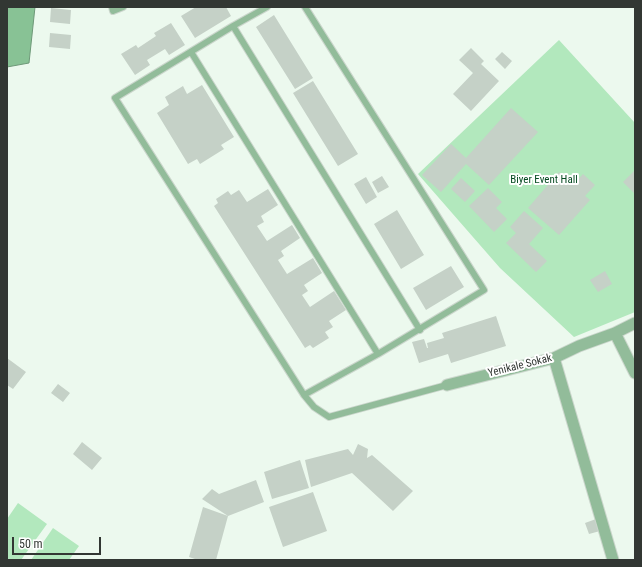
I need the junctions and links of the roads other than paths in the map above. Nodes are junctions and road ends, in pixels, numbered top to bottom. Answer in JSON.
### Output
{"nodes":[{"id":1,"x":112,"y":7,"type":"edge"},
{"id":2,"x":123,"y":7,"type":"edge"},
{"id":3,"x":267,"y":7,"type":"edge"},
{"id":4,"x":305,"y":7,"type":"edge"},
{"id":5,"x":233,"y":26,"type":"junction"},
{"id":6,"x":191,"y":52,"type":"junction"},
{"id":7,"x":635,"y":323,"type":"edge"},
{"id":8,"x":420,"y":330,"type":"junction"},
{"id":9,"x":615,"y":333,"type":"junction"},
{"id":10,"x":378,"y":354,"type":"junction"},
{"id":11,"x":554,"y":358,"type":"junction"},
{"id":12,"x":635,"y":373,"type":"edge"},
{"id":13,"x":447,"y":385,"type":"joint"},
{"id":14,"x":304,"y":396,"type":"junction"},
{"id":15,"x":613,"y":560,"type":"edge"}],
"edges":[{"from":1,"to":2,"type":"lane"},
{"from":3,"to":5,"type":"lane"},
{"from":4,"to":8,"type":"lane"},
{"from":5,"to":6,"type":"lane"},
{"from":5,"to":8,"type":"lane"},
{"from":6,"to":10,"type":"lane"},
{"from":6,"to":14,"type":"lane"},
{"from":7,"to":9,"type":"street","name":"Yenikale Sokak"},
{"from":8,"to":10,"type":"lane"},
{"from":9,"to":11,"type":"street","name":"Yenikale Sokak"},
{"from":9,"to":12,"type":"street"},
{"from":10,"to":14,"type":"lane"},
{"from":11,"to":13,"type":"street","name":"Yenikale Sokak"},
{"from":11,"to":15,"type":"street"},
{"from":13,"to":14,"type":"lane"}]}
